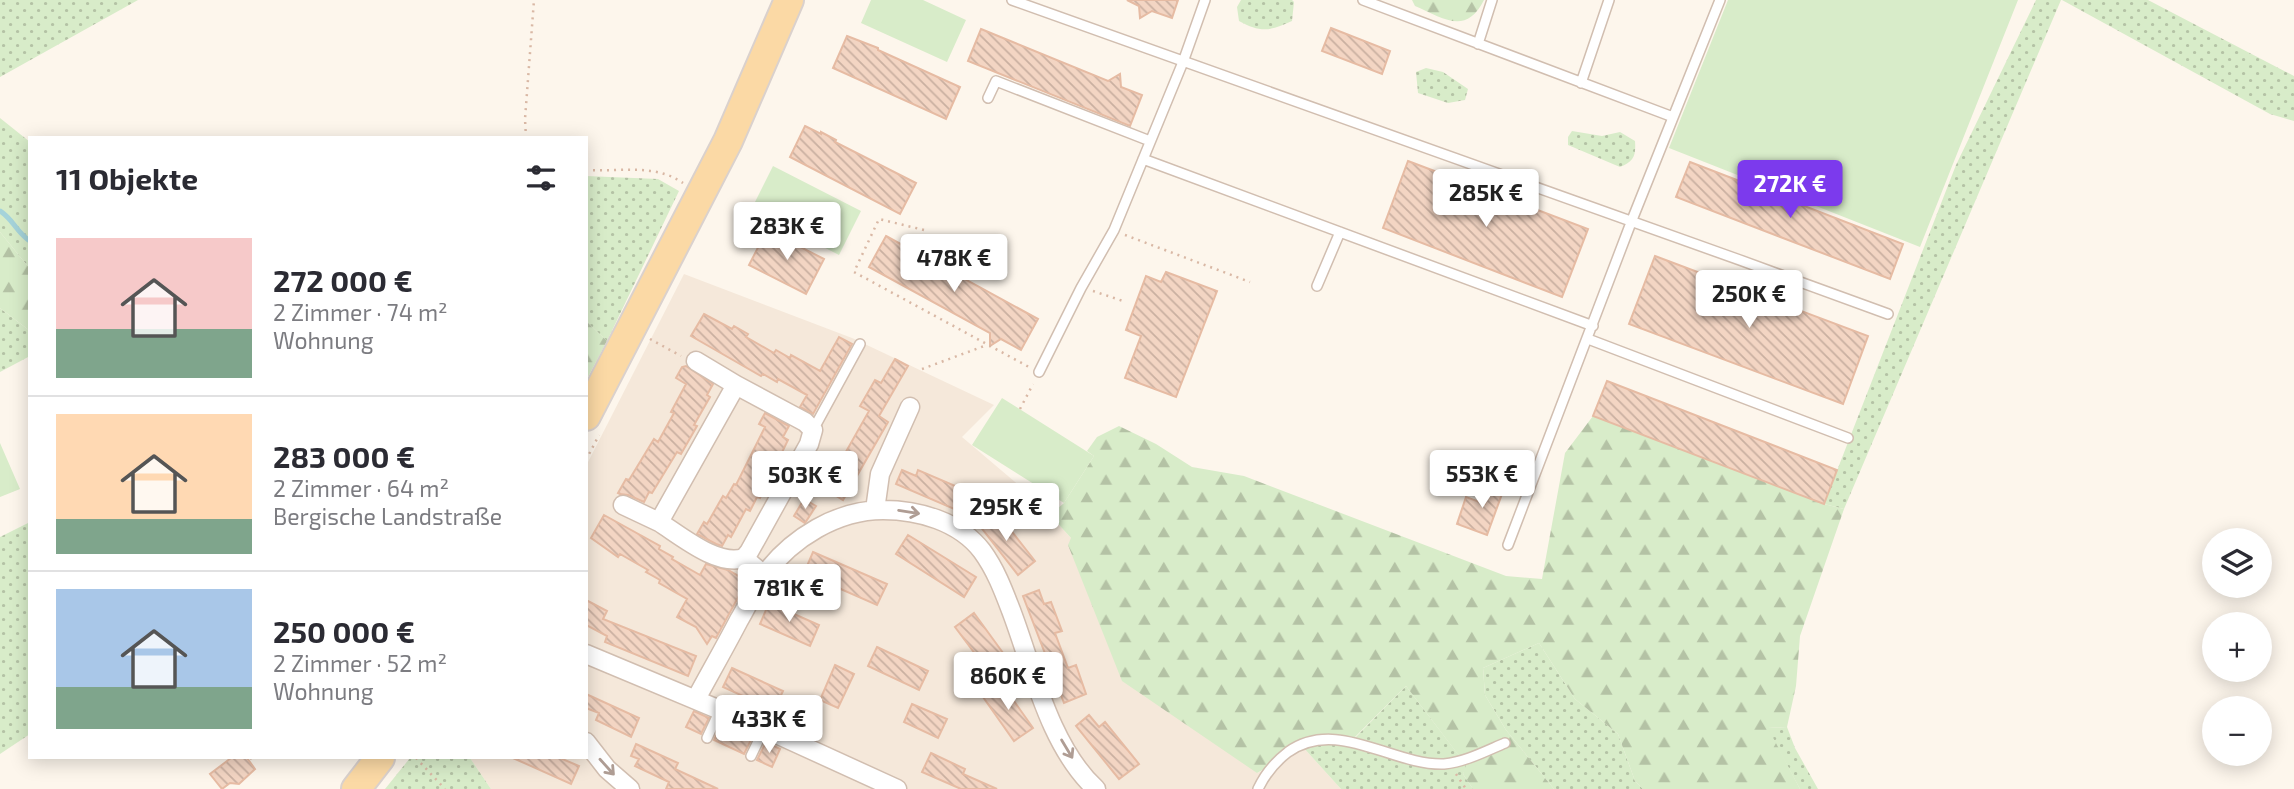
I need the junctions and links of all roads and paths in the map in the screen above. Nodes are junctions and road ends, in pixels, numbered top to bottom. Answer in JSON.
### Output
{"nodes":[{"id":1,"x":534,"y":0,"type":"edge"},
{"id":2,"x":789,"y":0,"type":"edge"},
{"id":3,"x":1012,"y":0,"type":"edge"},
{"id":4,"x":1205,"y":0,"type":"edge"},
{"id":5,"x":1363,"y":0,"type":"edge"},
{"id":6,"x":1492,"y":0,"type":"edge"},
{"id":7,"x":1609,"y":0,"type":"edge"},
{"id":8,"x":1720,"y":0,"type":"edge"},
{"id":9,"x":1478,"y":44,"type":"junction"},
{"id":10,"x":1182,"y":62,"type":"junction"},
{"id":11,"x":1581,"y":83,"type":"junction"},
{"id":12,"x":988,"y":97,"type":"dead end"},
{"id":13,"x":1673,"y":117,"type":"junction"},
{"id":14,"x":526,"y":136,"type":"edge"},
{"id":15,"x":1150,"y":141,"type":"junction"},
{"id":16,"x":1143,"y":159,"type":"junction"},
{"id":17,"x":588,"y":170,"type":"edge"},
{"id":18,"x":702,"y":192,"type":"junction"},
{"id":19,"x":1632,"y":220,"type":"junction"},
{"id":20,"x":924,"y":230,"type":"dead end"},
{"id":21,"x":1114,"y":230,"type":"junction"},
{"id":22,"x":1340,"y":232,"type":"junction"},
{"id":23,"x":1250,"y":282,"type":"dead end"},
{"id":24,"x":1317,"y":286,"type":"dead end"},
{"id":25,"x":1081,"y":288,"type":"junction"},
{"id":26,"x":1126,"y":302,"type":"dead end"},
{"id":27,"x":1888,"y":314,"type":"dead end"},
{"id":28,"x":1593,"y":326,"type":"junction"},
{"id":29,"x":649,"y":338,"type":"dead end"},
{"id":30,"x":1588,"y":339,"type":"junction"},
{"id":31,"x":860,"y":344,"type":"dead end"},
{"id":32,"x":987,"y":345,"type":"junction"},
{"id":33,"x":696,"y":361,"type":"joint"},
{"id":34,"x":1018,"y":361,"type":"dead end"},
{"id":35,"x":922,"y":369,"type":"dead end"},
{"id":36,"x":1039,"y":372,"type":"joint"},
{"id":37,"x":736,"y":385,"type":"junction"},
{"id":38,"x":910,"y":408,"type":"dead end"},
{"id":39,"x":1020,"y":409,"type":"dead end"},
{"id":40,"x":588,"y":412,"type":"edge"},
{"id":41,"x":813,"y":430,"type":"junction"},
{"id":42,"x":1847,"y":438,"type":"dead end"},
{"id":43,"x":623,"y":505,"type":"dead end"},
{"id":44,"x":875,"y":510,"type":"junction"},
{"id":45,"x":659,"y":522,"type":"junction"},
{"id":46,"x":1508,"y":545,"type":"dead end"},
{"id":47,"x":744,"y":558,"type":"junction"},
{"id":48,"x":764,"y":575,"type":"junction"},
{"id":49,"x":588,"y":655,"type":"edge"},
{"id":50,"x":696,"y":699,"type":"junction"},
{"id":51,"x":720,"y":710,"type":"junction"},
{"id":52,"x":764,"y":729,"type":"junction"},
{"id":53,"x":707,"y":738,"type":"dead end"},
{"id":54,"x":1505,"y":743,"type":"dead end"},
{"id":55,"x":588,"y":744,"type":"edge"},
{"id":56,"x":751,"y":756,"type":"dead end"},
{"id":57,"x":379,"y":759,"type":"edge"},
{"id":58,"x":417,"y":759,"type":"edge"},
{"id":59,"x":860,"y":772,"type":"junction"},
{"id":60,"x":356,"y":789,"type":"edge"},
{"id":61,"x":445,"y":789,"type":"edge"},
{"id":62,"x":630,"y":789,"type":"edge"},
{"id":63,"x":851,"y":789,"type":"edge"},
{"id":64,"x":897,"y":789,"type":"edge"},
{"id":65,"x":1096,"y":789,"type":"edge"},
{"id":66,"x":1258,"y":789,"type":"edge"}],
"edges":[{"from":1,"to":14,"type":"path"},
{"from":2,"to":18,"type":"main road"},
{"from":3,"to":10,"type":"lane"},
{"from":4,"to":10,"type":"lane"},
{"from":5,"to":9,"type":"lane"},
{"from":6,"to":9,"type":"lane"},
{"from":7,"to":11,"type":"lane"},
{"from":8,"to":13,"type":"lane"},
{"from":9,"to":11,"type":"lane"},
{"from":10,"to":15,"type":"lane"},
{"from":10,"to":19,"type":"lane"},
{"from":11,"to":13,"type":"lane"},
{"from":12,"to":15,"type":"lane"},
{"from":13,"to":19,"type":"lane"},
{"from":15,"to":16,"type":"lane"},
{"from":16,"to":21,"type":"lane"},
{"from":16,"to":22,"type":"lane"},
{"from":17,"to":18,"type":"path"},
{"from":18,"to":40,"type":"main road"},
{"from":19,"to":27,"type":"lane"},
{"from":19,"to":28,"type":"lane"},
{"from":20,"to":32,"type":"path"},
{"from":21,"to":23,"type":"path"},
{"from":21,"to":25,"type":"lane"},
{"from":22,"to":24,"type":"lane"},
{"from":22,"to":28,"type":"lane"},
{"from":25,"to":26,"type":"path"},
{"from":25,"to":36,"type":"lane"},
{"from":28,"to":30,"type":"lane"},
{"from":29,"to":33,"type":"path"},
{"from":30,"to":42,"type":"lane"},
{"from":30,"to":46,"type":"lane"},
{"from":31,"to":41,"type":"lane"},
{"from":32,"to":34,"type":"path"},
{"from":32,"to":35,"type":"path"},
{"from":33,"to":37,"type":"street"},
{"from":36,"to":39,"type":"path"},
{"from":37,"to":41,"type":"street"},
{"from":37,"to":45,"type":"street"},
{"from":38,"to":44,"type":"street"},
{"from":41,"to":47,"type":"street"},
{"from":43,"to":45,"type":"street"},
{"from":44,"to":48,"type":"street"},
{"from":44,"to":65,"type":"street","one_way":true},
{"from":45,"to":47,"type":"street"},
{"from":47,"to":48,"type":"street"},
{"from":48,"to":50,"type":"street"},
{"from":49,"to":50,"type":"street"},
{"from":50,"to":51,"type":"street"},
{"from":51,"to":52,"type":"street"},
{"from":51,"to":53,"type":"lane"},
{"from":52,"to":56,"type":"lane"},
{"from":52,"to":59,"type":"street"},
{"from":54,"to":66,"type":"lane"},
{"from":55,"to":62,"type":"street","one_way":true},
{"from":57,"to":60,"type":"main road"},
{"from":58,"to":61,"type":"path"},
{"from":59,"to":63,"type":"street"},
{"from":59,"to":64,"type":"street"}]}
